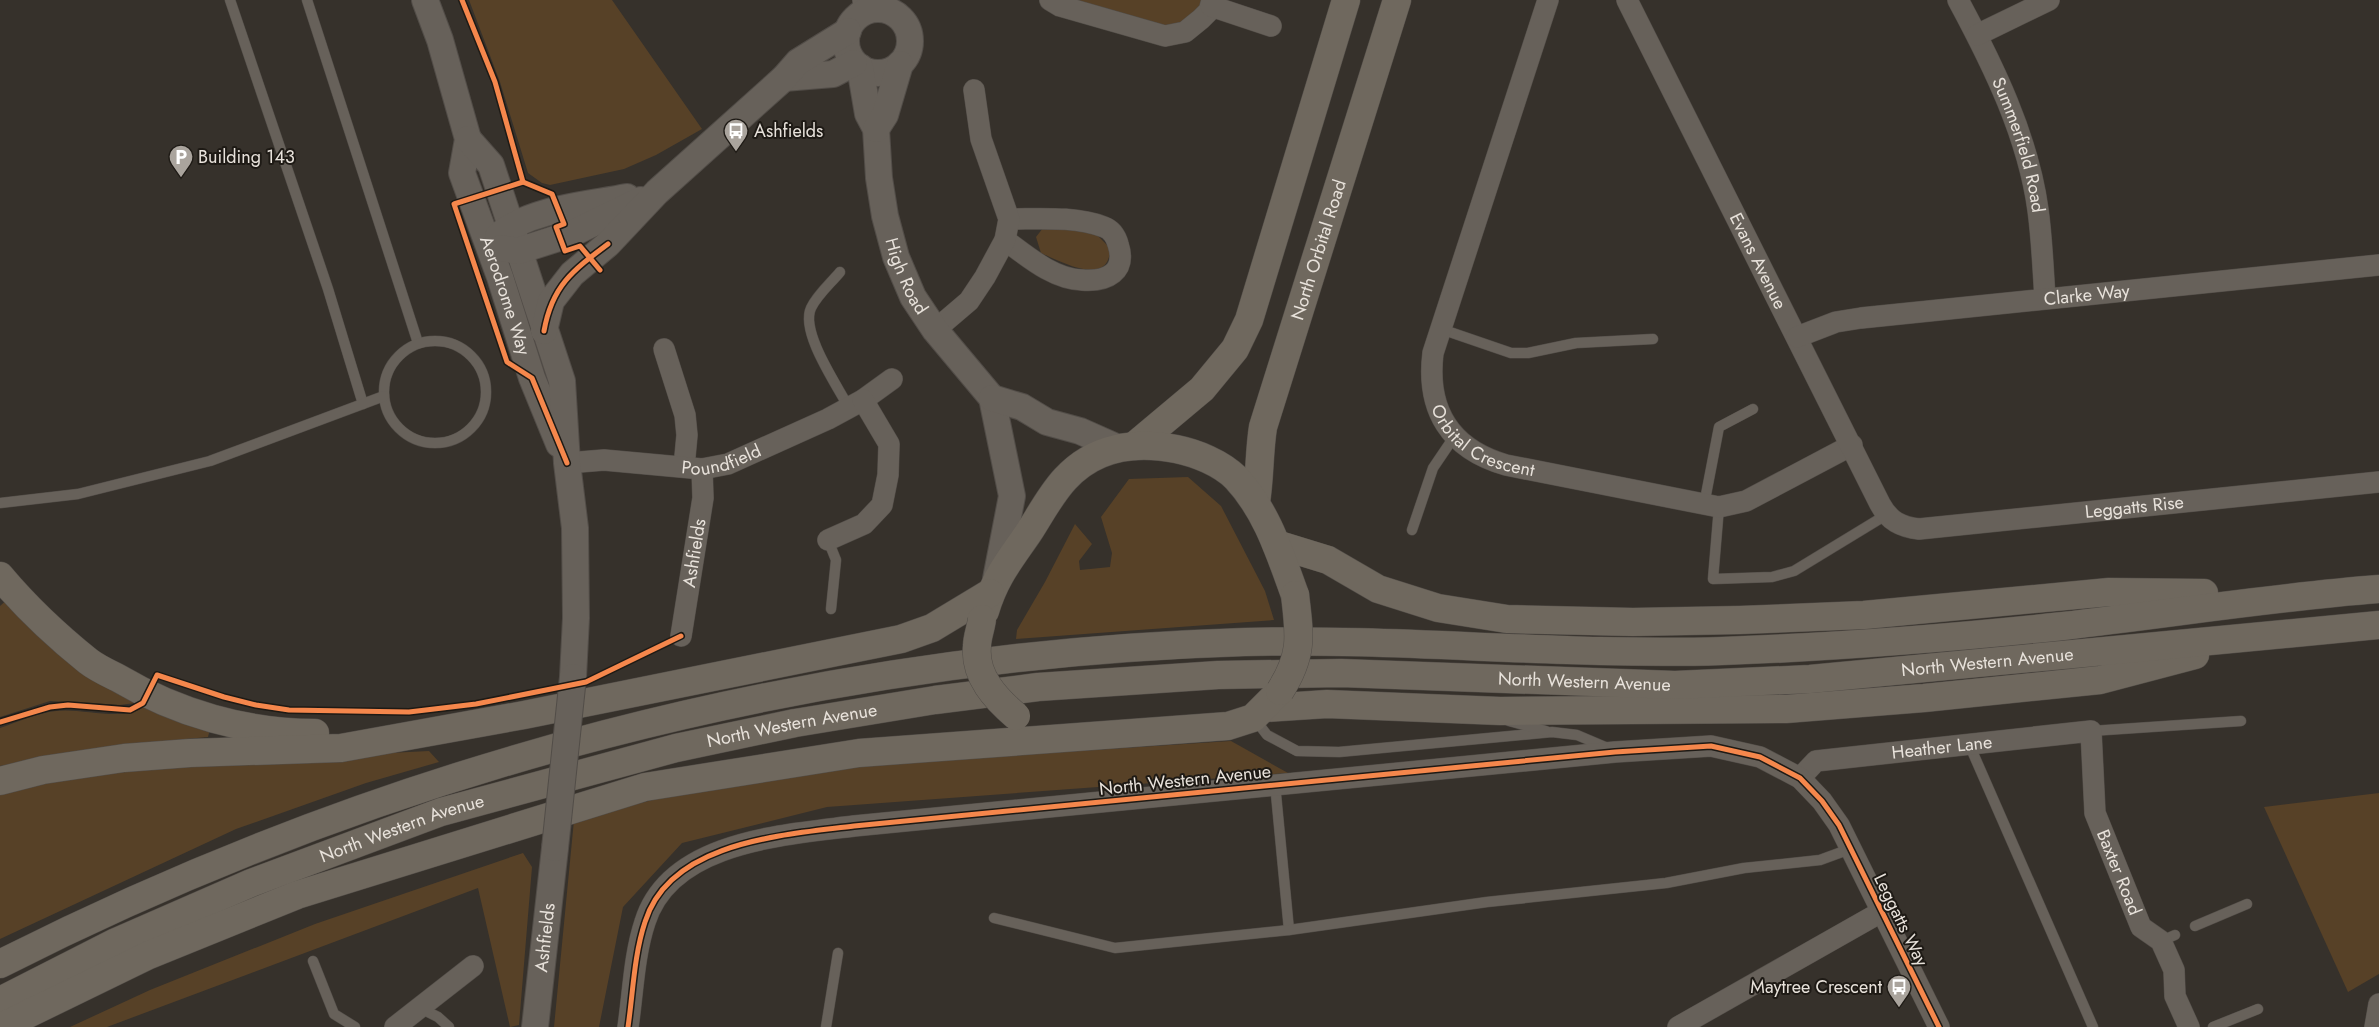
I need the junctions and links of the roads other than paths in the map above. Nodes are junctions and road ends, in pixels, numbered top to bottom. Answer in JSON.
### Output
{"nodes":[{"id":1,"x":230,"y":0,"type":"edge"},
{"id":2,"x":307,"y":0,"type":"edge"},
{"id":3,"x":425,"y":0,"type":"edge"},
{"id":4,"x":1050,"y":0,"type":"edge"},
{"id":5,"x":1346,"y":0,"type":"edge"},
{"id":6,"x":1397,"y":0,"type":"edge"},
{"id":7,"x":1548,"y":0,"type":"edge"},
{"id":8,"x":1627,"y":0,"type":"edge"},
{"id":9,"x":1958,"y":0,"type":"edge"},
{"id":10,"x":2049,"y":0,"type":"edge"},
{"id":11,"x":1212,"y":3,"type":"edge"},
{"id":12,"x":869,"y":4,"type":"edge"},
{"id":13,"x":906,"y":12,"type":"edge"},
{"id":14,"x":1271,"y":26,"type":"dead end"},
{"id":15,"x":848,"y":32,"type":"junction"},
{"id":16,"x":1977,"y":35,"type":"junction"},
{"id":17,"x":900,"y":64,"type":"junction"},
{"id":18,"x":857,"y":65,"type":"junction"},
{"id":19,"x":784,"y":78,"type":"junction"},
{"id":20,"x":974,"y":90,"type":"dead end"},
{"id":21,"x":876,"y":129,"type":"junction"},
{"id":22,"x":468,"y":139,"type":"junction"},
{"id":23,"x":657,"y":192,"type":"junction"},
{"id":24,"x":1009,"y":219,"type":"junction"},
{"id":25,"x":510,"y":226,"type":"junction"},
{"id":26,"x":1005,"y":240,"type":"junction"},
{"id":27,"x":488,"y":245,"type":"junction"},
{"id":28,"x":518,"y":251,"type":"junction"},
{"id":29,"x":2379,"y":265,"type":"edge"},
{"id":30,"x":840,"y":272,"type":"dead end"},
{"id":31,"x":2045,"y":298,"type":"junction"},
{"id":32,"x":1441,"y":329,"type":"junction"},
{"id":33,"x":935,"y":330,"type":"junction"},
{"id":34,"x":544,"y":331,"type":"junction"},
{"id":35,"x":1797,"y":337,"type":"junction"},
{"id":36,"x":1653,"y":339,"type":"dead end"},
{"id":37,"x":418,"y":343,"type":"junction"},
{"id":38,"x":664,"y":349,"type":"dead end"},
{"id":39,"x":892,"y":379,"type":"dead end"},
{"id":40,"x":384,"y":396,"type":"junction"},
{"id":41,"x":992,"y":398,"type":"junction"},
{"id":42,"x":363,"y":404,"type":"junction"},
{"id":43,"x":856,"y":404,"type":"junction"},
{"id":44,"x":1753,"y":409,"type":"dead end"},
{"id":45,"x":1454,"y":437,"type":"junction"},
{"id":46,"x":1125,"y":446,"type":"junction"},
{"id":47,"x":1852,"y":446,"type":"junction"},
{"id":48,"x":567,"y":463,"type":"junction"},
{"id":49,"x":693,"y":468,"type":"junction"},
{"id":50,"x":2379,"y":482,"type":"edge"},
{"id":51,"x":1256,"y":502,"type":"junction"},
{"id":52,"x":0,"y":503,"type":"edge"},
{"id":53,"x":1711,"y":506,"type":"junction"},
{"id":54,"x":1889,"y":518,"type":"junction"},
{"id":55,"x":1412,"y":530,"type":"dead end"},
{"id":56,"x":828,"y":540,"type":"joint"},
{"id":57,"x":1276,"y":544,"type":"junction"},
{"id":58,"x":0,"y":576,"type":"edge"},
{"id":59,"x":993,"y":586,"type":"junction"},
{"id":60,"x":2379,"y":588,"type":"edge"},
{"id":61,"x":2301,"y":594,"type":"junction"},
{"id":62,"x":831,"y":609,"type":"dead end"},
{"id":63,"x":2379,"y":625,"type":"edge"},
{"id":64,"x":2282,"y":633,"type":"junction"},
{"id":65,"x":681,"y":636,"type":"dead end"},
{"id":66,"x":1266,"y":706,"type":"junction"},
{"id":67,"x":1500,"y":711,"type":"junction"},
{"id":68,"x":2241,"y":721,"type":"dead end"},
{"id":69,"x":2091,"y":731,"type":"junction"},
{"id":70,"x":1552,"y":732,"type":"junction"},
{"id":71,"x":431,"y":733,"type":"junction"},
{"id":72,"x":1063,"y":738,"type":"junction"},
{"id":73,"x":1968,"y":744,"type":"junction"},
{"id":74,"x":1615,"y":752,"type":"junction"},
{"id":75,"x":1800,"y":778,"type":"junction"},
{"id":76,"x":0,"y":781,"type":"edge"},
{"id":77,"x":1275,"y":784,"type":"junction"},
{"id":78,"x":1839,"y":825,"type":"joint"},
{"id":79,"x":1850,"y":849,"type":"junction"},
{"id":80,"x":2247,"y":904,"type":"dead end"},
{"id":81,"x":1881,"y":912,"type":"junction"},
{"id":82,"x":994,"y":918,"type":"dead end"},
{"id":83,"x":2195,"y":926,"type":"dead end"},
{"id":84,"x":1289,"y":930,"type":"junction"},
{"id":85,"x":838,"y":953,"type":"dead end"},
{"id":86,"x":313,"y":961,"type":"dead end"},
{"id":87,"x":0,"y":964,"type":"edge"},
{"id":88,"x":473,"y":966,"type":"dead end"},
{"id":89,"x":0,"y":1001,"type":"edge"},
{"id":90,"x":2379,"y":1004,"type":"edge"},
{"id":91,"x":420,"y":1008,"type":"junction"},
{"id":92,"x":2258,"y":1009,"type":"dead end"},
{"id":93,"x":1,"y":1027,"type":"edge"},
{"id":94,"x":355,"y":1027,"type":"edge"},
{"id":95,"x":394,"y":1027,"type":"edge"},
{"id":96,"x":449,"y":1027,"type":"edge"},
{"id":97,"x":535,"y":1027,"type":"edge"},
{"id":98,"x":628,"y":1027,"type":"edge"},
{"id":99,"x":826,"y":1027,"type":"edge"},
{"id":100,"x":1678,"y":1027,"type":"edge"},
{"id":101,"x":1939,"y":1027,"type":"edge"},
{"id":102,"x":2093,"y":1027,"type":"edge"},
{"id":103,"x":2189,"y":1027,"type":"edge"},
{"id":104,"x":2213,"y":1027,"type":"edge"},
{"id":105,"x":2375,"y":1027,"type":"edge"}],
"edges":[{"from":1,"to":42,"type":"lane"},
{"from":2,"to":37,"type":"lane"},
{"from":3,"to":22,"type":"street","name":"Aerodrome Way"},
{"from":4,"to":11,"type":"street"},
{"from":5,"to":46,"type":"highway"},
{"from":6,"to":51,"type":"highway","name":"North Orbital Road"},
{"from":7,"to":32,"type":"street","name":"Orbital Crescent"},
{"from":8,"to":35,"type":"street","name":"Evans Avenue"},
{"from":9,"to":16,"type":"street","name":"Summerfield Road"},
{"from":10,"to":16,"type":"street"},
{"from":11,"to":14,"type":"street"},
{"from":12,"to":13,"type":"street"},
{"from":12,"to":15,"type":"street"},
{"from":13,"to":17,"type":"street"},
{"from":15,"to":18,"type":"street"},
{"from":15,"to":19,"type":"street"},
{"from":16,"to":31,"type":"street","name":"Summerfield Road"},
{"from":17,"to":18,"type":"street"},
{"from":17,"to":21,"type":"street"},
{"from":18,"to":19,"type":"street"},
{"from":18,"to":21,"type":"street","name":"High Road"},
{"from":19,"to":23,"type":"street"},
{"from":20,"to":24,"type":"street"},
{"from":21,"to":33,"type":"street","name":"High Road"},
{"from":22,"to":25,"type":"street","name":"Aerodrome Way"},
{"from":22,"to":27,"type":"street","name":"Aerodrome Way"},
{"from":23,"to":25,"type":"street"},
{"from":23,"to":28,"type":"street"},
{"from":23,"to":34,"type":"street"},
{"from":24,"to":26,"type":"street"},
{"from":24,"to":26,"type":"street"},
{"from":25,"to":27,"type":"street"},
{"from":25,"to":28,"type":"street","name":"Aerodrome Way"},
{"from":26,"to":33,"type":"street"},
{"from":27,"to":28,"type":"street"},
{"from":27,"to":48,"type":"street","name":"Aerodrome Way"},
{"from":28,"to":34,"type":"street","name":"Aerodrome Way"},
{"from":29,"to":31,"type":"street","name":"Clarke Way"},
{"from":30,"to":43,"type":"lane"},
{"from":31,"to":35,"type":"street","name":"Clarke Way"},
{"from":32,"to":36,"type":"lane"},
{"from":32,"to":45,"type":"street","name":"Orbital Crescent"},
{"from":33,"to":41,"type":"street","name":"High Road"},
{"from":34,"to":48,"type":"street","name":"Aerodrome Way"},
{"from":35,"to":47,"type":"street","name":"Evans Avenue"},
{"from":37,"to":40,"type":"lane"},
{"from":37,"to":40,"type":"lane"},
{"from":38,"to":49,"type":"street","name":"Ashfields"},
{"from":39,"to":43,"type":"street","name":"Poundfield"},
{"from":40,"to":42,"type":"lane"},
{"from":41,"to":46,"type":"street"},
{"from":41,"to":59,"type":"street","name":"High Road"},
{"from":42,"to":52,"type":"lane"},
{"from":43,"to":49,"type":"street","name":"Poundfield"},
{"from":43,"to":56,"type":"street"},
{"from":44,"to":53,"type":"lane"},
{"from":45,"to":53,"type":"street","name":"Orbital Crescent"},
{"from":45,"to":55,"type":"lane"},
{"from":46,"to":51,"type":"highway"},
{"from":46,"to":59,"type":"highway"},
{"from":47,"to":53,"type":"street","name":"Orbital Crescent"},
{"from":47,"to":54,"type":"street","name":"Evans Avenue"},
{"from":48,"to":49,"type":"street","name":"Poundfield"},
{"from":48,"to":97,"type":"street","name":"Ashfields","bridge":true},
{"from":49,"to":65,"type":"street","name":"Ashfields"},
{"from":50,"to":54,"type":"street","name":"Leggatts Rise"},
{"from":51,"to":57,"type":"highway"},
{"from":53,"to":54,"type":"lane"},
{"from":56,"to":62,"type":"lane"},
{"from":57,"to":61,"type":"highway"},
{"from":57,"to":66,"type":"highway","bridge":true},
{"from":58,"to":71,"type":"highway"},
{"from":59,"to":71,"type":"highway"},
{"from":59,"to":72,"type":"highway","bridge":true},
{"from":60,"to":61,"type":"highway","name":"North Western Avenue"},
{"from":61,"to":87,"type":"highway","name":"North Western Avenue"},
{"from":63,"to":64,"type":"highway","name":"North Western Avenue"},
{"from":64,"to":67,"type":"highway"},
{"from":64,"to":89,"type":"highway","name":"North Western Avenue"},
{"from":66,"to":67,"type":"highway"},
{"from":66,"to":70,"type":"lane"},
{"from":66,"to":72,"type":"highway"},
{"from":67,"to":70,"type":"lane"},
{"from":68,"to":69,"type":"lane"},
{"from":69,"to":73,"type":"street","name":"Heather Lane"},
{"from":69,"to":103,"type":"street","name":"Baxter Road"},
{"from":70,"to":74,"type":"lane"},
{"from":71,"to":76,"type":"highway"},
{"from":72,"to":93,"type":"highway"},
{"from":73,"to":75,"type":"street","name":"Heather Lane"},
{"from":73,"to":102,"type":"lane"},
{"from":74,"to":75,"type":"street","name":"North Western Avenue"},
{"from":74,"to":77,"type":"street","name":"North Western Avenue"},
{"from":75,"to":78,"type":"street","name":"North Western Avenue"},
{"from":77,"to":84,"type":"lane"},
{"from":77,"to":98,"type":"street","name":"North Western Avenue"},
{"from":78,"to":79,"type":"street","name":"Leggatts Way"},
{"from":79,"to":81,"type":"street","name":"Leggatts Way"},
{"from":79,"to":84,"type":"lane"},
{"from":80,"to":83,"type":"lane"},
{"from":81,"to":100,"type":"street"},
{"from":81,"to":101,"type":"street","name":"Leggatts Way"},
{"from":82,"to":84,"type":"lane"},
{"from":85,"to":99,"type":"lane"},
{"from":86,"to":94,"type":"lane"},
{"from":88,"to":91,"type":"street"},
{"from":90,"to":105,"type":"street"},
{"from":91,"to":95,"type":"street"},
{"from":91,"to":96,"type":"lane"},
{"from":92,"to":104,"type":"lane"}]}
